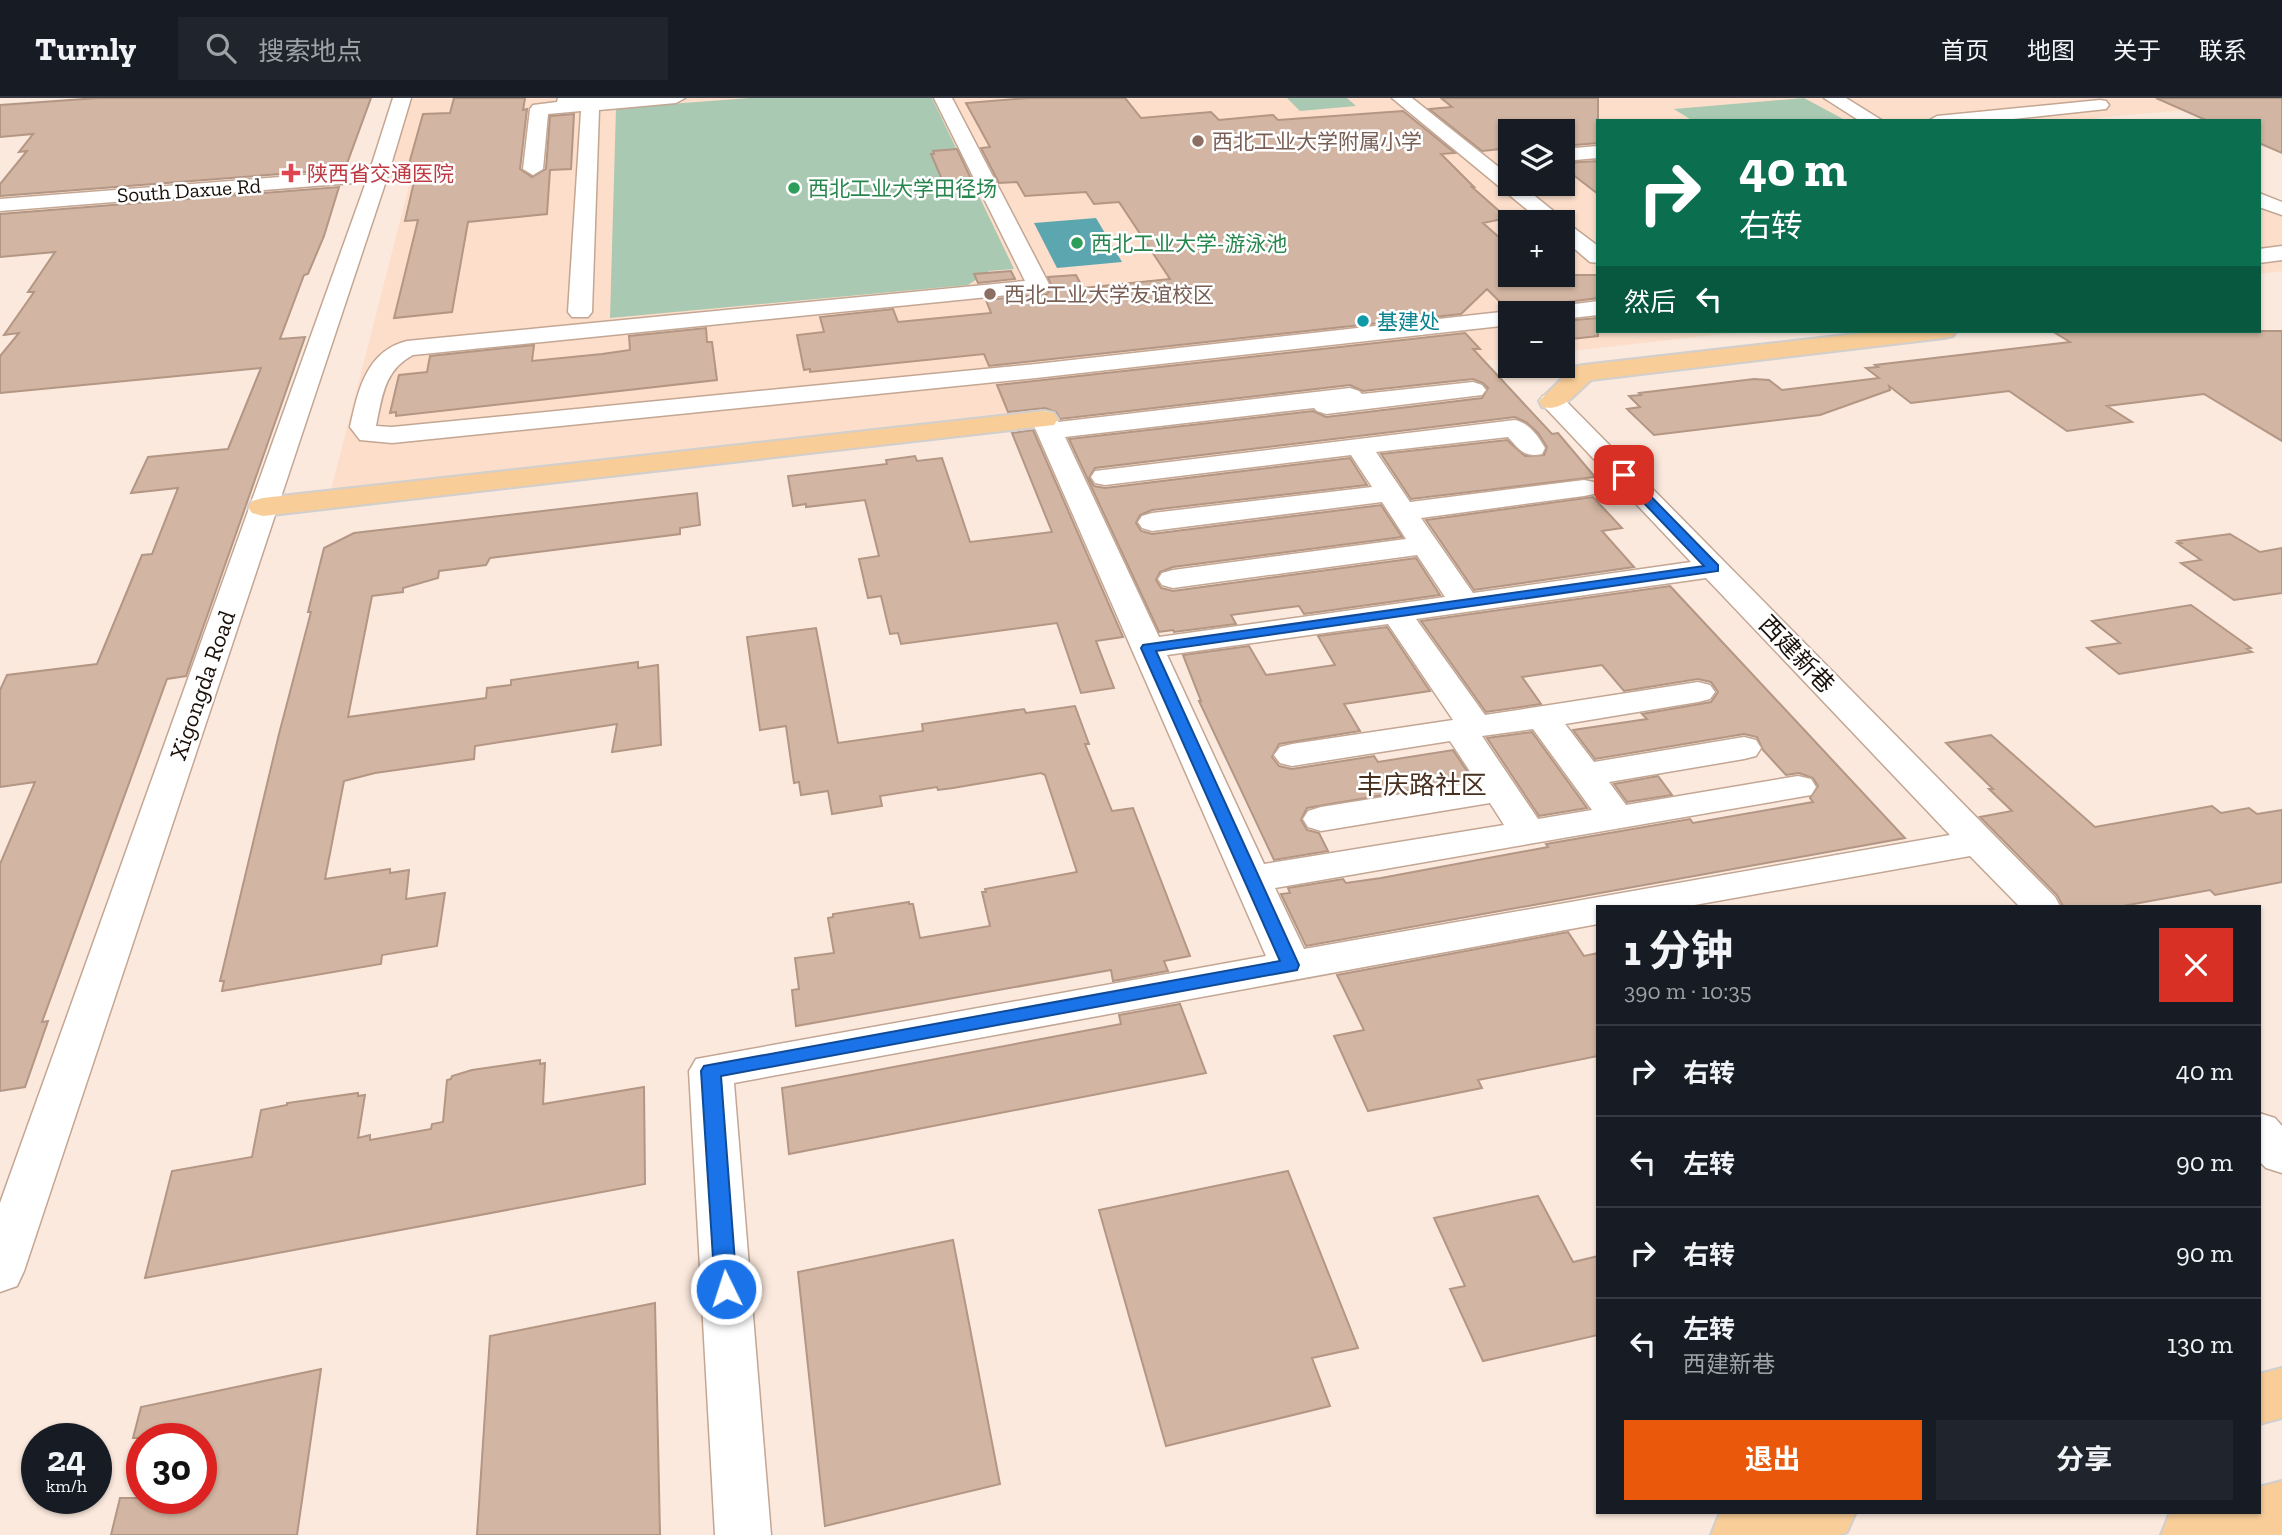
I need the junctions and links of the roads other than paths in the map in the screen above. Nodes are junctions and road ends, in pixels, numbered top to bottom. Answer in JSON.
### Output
{"nodes":[{"id":1,"x":402,"y":98,"type":"edge"},
{"id":2,"x":567,"y":98,"type":"edge"},
{"id":3,"x":676,"y":98,"type":"edge"},
{"id":4,"x":943,"y":98,"type":"edge"},
{"id":5,"x":1401,"y":98,"type":"edge"},
{"id":6,"x":1832,"y":98,"type":"edge"},
{"id":7,"x":590,"y":104,"type":"junction"},
{"id":8,"x":2100,"y":106,"type":"edge"},
{"id":9,"x":1870,"y":119,"type":"edge"},
{"id":10,"x":1959,"y":119,"type":"edge"},
{"id":11,"x":1596,"y":152,"type":"edge"},
{"id":12,"x":1575,"y":154,"type":"edge"},
{"id":13,"x":1498,"y":161,"type":"edge"},
{"id":14,"x":1481,"y":163,"type":"junction"},
{"id":15,"x":533,"y":169,"type":"dead end"},
{"id":16,"x":378,"y":175,"type":"junction"},
{"id":17,"x":2261,"y":200,"type":"edge"},
{"id":18,"x":0,"y":205,"type":"edge"},
{"id":19,"x":2282,"y":209,"type":"edge"},
{"id":20,"x":1540,"y":210,"type":"edge"},
{"id":21,"x":1575,"y":239,"type":"edge"},
{"id":22,"x":2282,"y":253,"type":"edge"},
{"id":23,"x":1596,"y":255,"type":"edge"},
{"id":24,"x":2261,"y":256,"type":"edge"},
{"id":25,"x":1596,"y":308,"type":"edge"},
{"id":26,"x":1575,"y":311,"type":"edge"},
{"id":27,"x":580,"y":312,"type":"dead end"},
{"id":28,"x":1498,"y":319,"type":"edge"},
{"id":29,"x":1927,"y":333,"type":"edge"},
{"id":30,"x":1473,"y":390,"type":"dead end"},
{"id":31,"x":1350,"y":396,"type":"dead end"},
{"id":32,"x":1552,"y":401,"type":"joint"},
{"id":33,"x":1046,"y":425,"type":"junction"},
{"id":34,"x":1352,"y":447,"type":"junction"},
{"id":35,"x":1532,"y":448,"type":"dead end"},
{"id":36,"x":1105,"y":477,"type":"dead end"},
{"id":37,"x":1584,"y":488,"type":"dead end"},
{"id":38,"x":1396,"y":502,"type":"junction"},
{"id":39,"x":263,"y":507,"type":"junction"},
{"id":40,"x":1152,"y":522,"type":"dead end"},
{"id":41,"x":1426,"y":545,"type":"junction"},
{"id":42,"x":1714,"y":568,"type":"junction"},
{"id":43,"x":1173,"y":579,"type":"dead end"},
{"id":44,"x":1465,"y":604,"type":"junction"},
{"id":45,"x":1396,"y":613,"type":"junction"},
{"id":46,"x":1148,"y":648,"type":"junction"},
{"id":47,"x":1698,"y":692,"type":"dead end"},
{"id":48,"x":1542,"y":717,"type":"junction"},
{"id":49,"x":1467,"y":728,"type":"junction"},
{"id":50,"x":1744,"y":748,"type":"dead end"},
{"id":51,"x":1292,"y":755,"type":"dead end"},
{"id":52,"x":1585,"y":775,"type":"junction"},
{"id":53,"x":1798,"y":787,"type":"dead end"},
{"id":54,"x":1500,"y":790,"type":"junction"},
{"id":55,"x":1616,"y":817,"type":"junction"},
{"id":56,"x":1321,"y":819,"type":"dead end"},
{"id":57,"x":1528,"y":833,"type":"junction"},
{"id":58,"x":1979,"y":842,"type":"junction"},
{"id":59,"x":1252,"y":879,"type":"junction"},
{"id":60,"x":1623,"y":905,"type":"edge"},
{"id":61,"x":2041,"y":905,"type":"edge"},
{"id":62,"x":1596,"y":910,"type":"edge"},
{"id":63,"x":1291,"y":965,"type":"junction"},
{"id":64,"x":2261,"y":1133,"type":"edge"},
{"id":65,"x":2282,"y":1155,"type":"edge"},
{"id":66,"x":0,"y":1271,"type":"edge"},
{"id":67,"x":2282,"y":1393,"type":"edge"},
{"id":68,"x":2261,"y":1398,"type":"edge"},
{"id":69,"x":2282,"y":1509,"type":"edge"},
{"id":70,"x":1819,"y":1514,"type":"edge"},
{"id":71,"x":743,"y":1535,"type":"edge"},
{"id":72,"x":1740,"y":1535,"type":"edge"},
{"id":73,"x":2190,"y":1535,"type":"edge"}],
"edges":[{"from":1,"to":16,"type":"street","name":"Xigongda Road"},
{"from":2,"to":7,"type":"street"},
{"from":3,"to":7,"type":"street"},
{"from":4,"to":28,"type":"street"},
{"from":5,"to":14,"type":"street"},
{"from":6,"to":9,"type":"street"},
{"from":7,"to":15,"type":"street"},
{"from":7,"to":27,"type":"street"},
{"from":8,"to":10,"type":"street"},
{"from":11,"to":12,"type":"street"},
{"from":13,"to":14,"type":"street"},
{"from":14,"to":20,"type":"street"},
{"from":16,"to":18,"type":"street","name":"South Daxue Rd"},
{"from":16,"to":39,"type":"street","name":"Xigongda Road"},
{"from":17,"to":19,"type":"street"},
{"from":21,"to":23,"type":"street"},
{"from":22,"to":24,"type":"street"},
{"from":25,"to":26,"type":"street"},
{"from":29,"to":32,"type":"main road"},
{"from":30,"to":34,"type":"street"},
{"from":31,"to":33,"type":"street"},
{"from":32,"to":42,"type":"street","name":"西建新巷"},
{"from":33,"to":39,"type":"main road"},
{"from":33,"to":46,"type":"street"},
{"from":34,"to":35,"type":"street"},
{"from":34,"to":36,"type":"street"},
{"from":34,"to":38,"type":"street"},
{"from":37,"to":38,"type":"street"},
{"from":38,"to":40,"type":"street"},
{"from":38,"to":41,"type":"street"},
{"from":39,"to":66,"type":"street","name":"Xigongda Road"},
{"from":41,"to":43,"type":"street"},
{"from":41,"to":44,"type":"street"},
{"from":42,"to":44,"type":"street"},
{"from":42,"to":58,"type":"street","name":"西建新巷"},
{"from":44,"to":45,"type":"street"},
{"from":45,"to":46,"type":"street"},
{"from":45,"to":49,"type":"street"},
{"from":46,"to":59,"type":"street"},
{"from":47,"to":48,"type":"street"},
{"from":48,"to":49,"type":"street"},
{"from":48,"to":52,"type":"street"},
{"from":49,"to":51,"type":"street"},
{"from":49,"to":54,"type":"street"},
{"from":50,"to":52,"type":"street"},
{"from":52,"to":55,"type":"street"},
{"from":53,"to":55,"type":"street"},
{"from":54,"to":56,"type":"street"},
{"from":54,"to":57,"type":"street"},
{"from":55,"to":57,"type":"street"},
{"from":57,"to":59,"type":"street"},
{"from":58,"to":60,"type":"street"},
{"from":58,"to":61,"type":"street","name":"西建新巷"},
{"from":59,"to":63,"type":"street"},
{"from":62,"to":63,"type":"street"},
{"from":63,"to":71,"type":"street"},
{"from":64,"to":65,"type":"street"},
{"from":67,"to":68,"type":"main road"},
{"from":69,"to":73,"type":"main road"},
{"from":70,"to":72,"type":"main road"}]}
